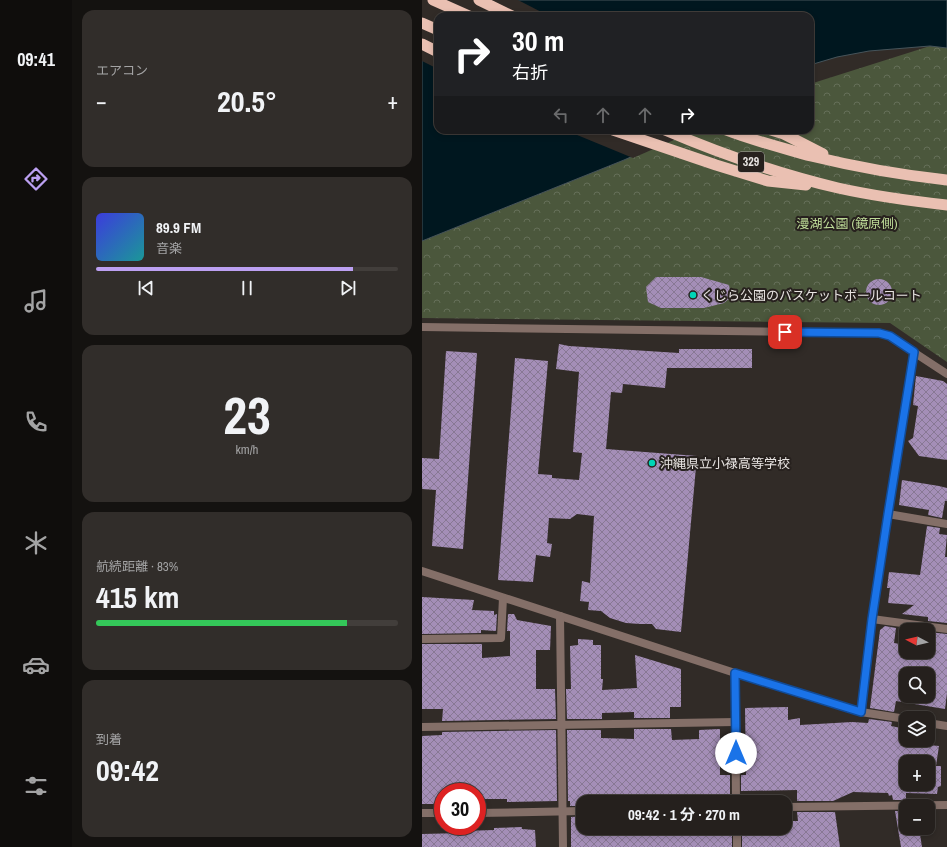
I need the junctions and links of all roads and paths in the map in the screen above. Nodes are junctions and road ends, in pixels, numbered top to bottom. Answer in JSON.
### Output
{"nodes":[{"id":1,"x":433,"y":0,"type":"edge"},
{"id":2,"x":478,"y":0,"type":"edge"},
{"id":3,"x":460,"y":12,"type":"edge"},
{"id":4,"x":504,"y":12,"type":"edge"},
{"id":5,"x":422,"y":23,"type":"edge"},
{"id":6,"x":434,"y":28,"type":"edge"},
{"id":7,"x":422,"y":44,"type":"edge"},
{"id":8,"x":434,"y":50,"type":"edge"},
{"id":9,"x":625,"y":134,"type":"edge"},
{"id":10,"x":675,"y":134,"type":"edge"},
{"id":11,"x":738,"y":134,"type":"edge"},
{"id":12,"x":784,"y":134,"type":"edge"},
{"id":13,"x":844,"y":164,"type":"junction"},
{"id":14,"x":947,"y":180,"type":"edge"},
{"id":15,"x":838,"y":188,"type":"junction"},
{"id":16,"x":947,"y":205,"type":"edge"},
{"id":17,"x":422,"y":327,"type":"edge"},
{"id":18,"x":914,"y":352,"type":"junction"},
{"id":19,"x":947,"y":374,"type":"edge"},
{"id":20,"x":888,"y":514,"type":"junction"},
{"id":21,"x":947,"y":524,"type":"edge"},
{"id":22,"x":422,"y":571,"type":"edge"},
{"id":23,"x":503,"y":598,"type":"junction"},
{"id":24,"x":560,"y":616,"type":"junction"},
{"id":25,"x":872,"y":619,"type":"junction"},
{"id":26,"x":947,"y":629,"type":"edge"},
{"id":27,"x":422,"y":639,"type":"edge"},
{"id":28,"x":735,"y":673,"type":"junction"},
{"id":29,"x":861,"y":712,"type":"junction"},
{"id":30,"x":899,"y":718,"type":"edge"},
{"id":31,"x":736,"y":722,"type":"junction"},
{"id":32,"x":935,"y":724,"type":"edge"},
{"id":33,"x":561,"y":725,"type":"junction"},
{"id":34,"x":422,"y":727,"type":"edge"},
{"id":35,"x":947,"y":727,"type":"edge"},
{"id":36,"x":736,"y":795,"type":"edge"},
{"id":37,"x":947,"y":805,"type":"edge"},
{"id":38,"x":792,"y":807,"type":"edge"},
{"id":39,"x":576,"y":811,"type":"edge"},
{"id":40,"x":562,"y":812,"type":"junction"},
{"id":41,"x":422,"y":813,"type":"edge"},
{"id":42,"x":434,"y":813,"type":"edge"},
{"id":43,"x":486,"y":813,"type":"edge"},
{"id":44,"x":737,"y":835,"type":"edge"},
{"id":45,"x":563,"y":847,"type":"edge"},
{"id":46,"x":737,"y":847,"type":"edge"}],
"edges":[{"from":1,"to":3,"type":"highway"},
{"from":2,"to":4,"type":"highway"},
{"from":5,"to":6,"type":"highway"},
{"from":7,"to":8,"type":"highway"},
{"from":9,"to":15,"type":"highway"},
{"from":10,"to":15,"type":"highway","number":"329"},
{"from":11,"to":13,"type":"highway","number":"329"},
{"from":12,"to":13,"type":"highway"},
{"from":13,"to":14,"type":"highway","number":"329"},
{"from":15,"to":16,"type":"highway","number":"329"},
{"from":17,"to":18,"type":"street"},
{"from":18,"to":19,"type":"street"},
{"from":18,"to":20,"type":"street"},
{"from":20,"to":21,"type":"street"},
{"from":20,"to":25,"type":"street"},
{"from":22,"to":23,"type":"street"},
{"from":23,"to":24,"type":"street"},
{"from":23,"to":27,"type":"street"},
{"from":24,"to":28,"type":"street"},
{"from":24,"to":33,"type":"street"},
{"from":25,"to":26,"type":"street"},
{"from":25,"to":29,"type":"street"},
{"from":28,"to":29,"type":"street"},
{"from":28,"to":31,"type":"street"},
{"from":29,"to":30,"type":"street"},
{"from":31,"to":33,"type":"street"},
{"from":31,"to":36,"type":"street"},
{"from":32,"to":35,"type":"street"},
{"from":33,"to":34,"type":"street"},
{"from":33,"to":40,"type":"street"},
{"from":37,"to":38,"type":"street"},
{"from":39,"to":40,"type":"street"},
{"from":40,"to":43,"type":"street"},
{"from":40,"to":45,"type":"street"},
{"from":41,"to":42,"type":"street"},
{"from":44,"to":46,"type":"street"}]}
